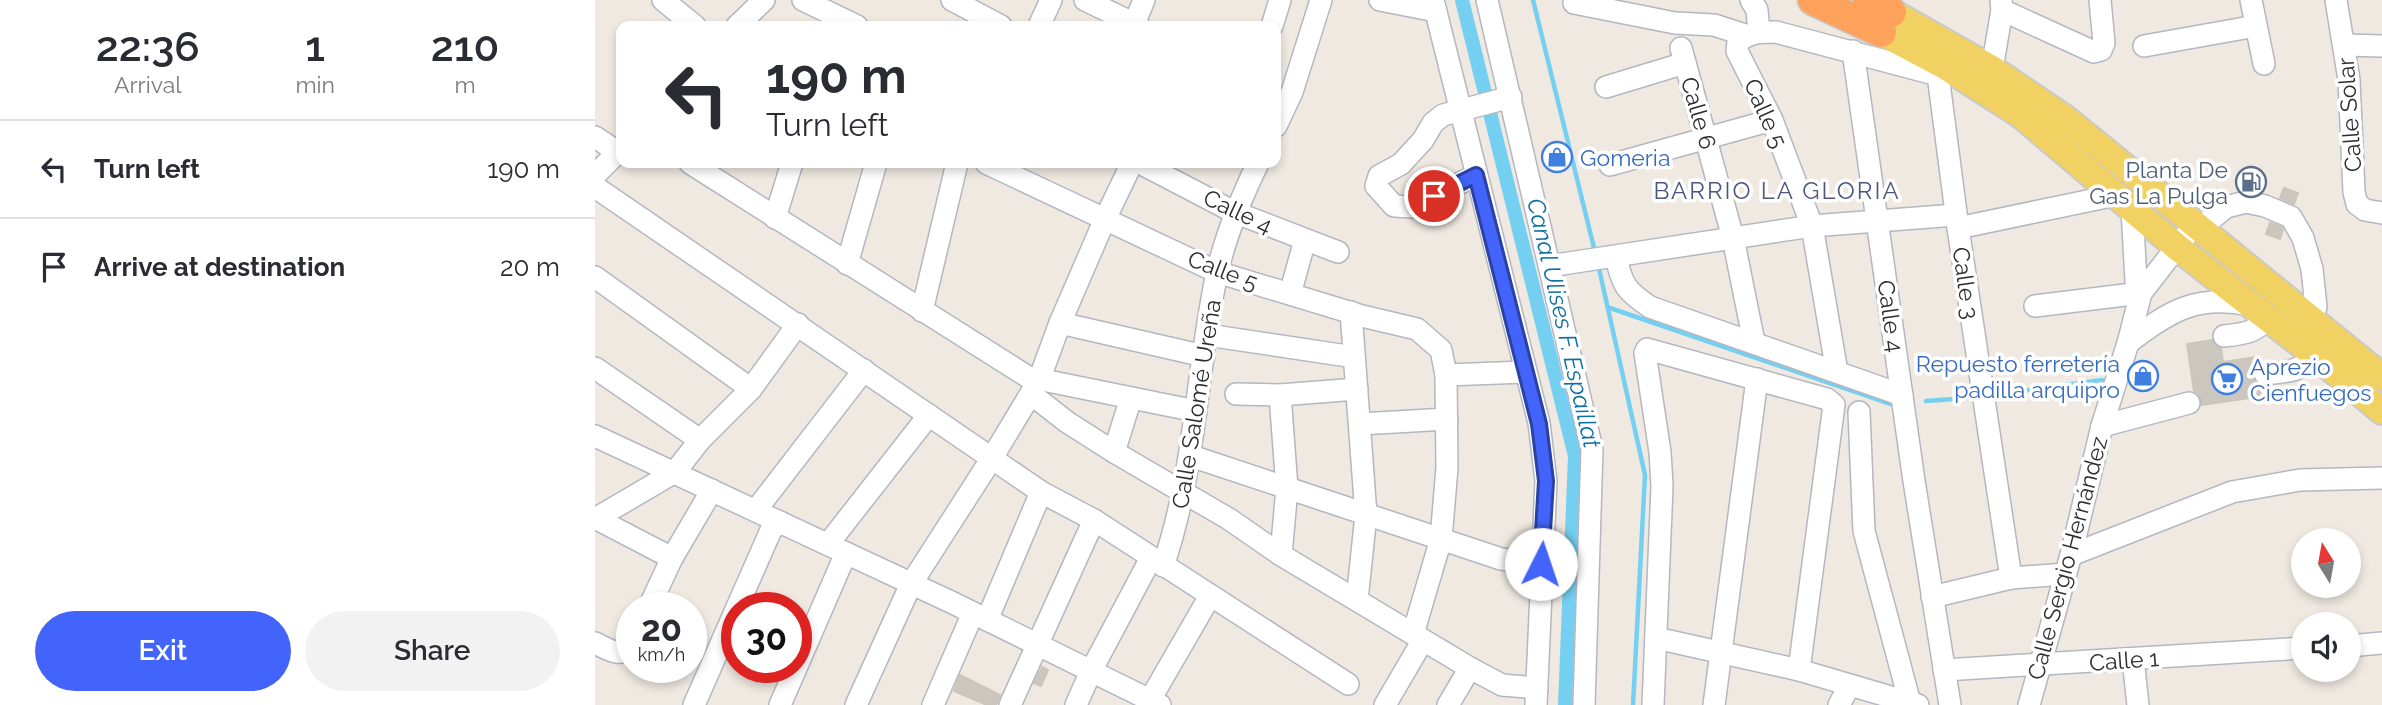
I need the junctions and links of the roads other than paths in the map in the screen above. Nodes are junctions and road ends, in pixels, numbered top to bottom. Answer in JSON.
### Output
{"nodes":[{"id":1,"x":663,"y":0,"type":"edge"},
{"id":2,"x":764,"y":0,"type":"edge"},
{"id":3,"x":803,"y":0,"type":"edge"},
{"id":4,"x":952,"y":0,"type":"edge"},
{"id":5,"x":1051,"y":0,"type":"edge"},
{"id":6,"x":1085,"y":0,"type":"edge"},
{"id":7,"x":1144,"y":0,"type":"edge"},
{"id":8,"x":1280,"y":0,"type":"edge"},
{"id":9,"x":1321,"y":0,"type":"edge"},
{"id":10,"x":1380,"y":0,"type":"edge"},
{"id":11,"x":1487,"y":0,"type":"edge"},
{"id":12,"x":1751,"y":0,"type":"edge"},
{"id":13,"x":1813,"y":0,"type":"edge"},
{"id":14,"x":2099,"y":0,"type":"edge"},
{"id":15,"x":2252,"y":0,"type":"edge"},
{"id":16,"x":2336,"y":0,"type":"edge"},
{"id":17,"x":1574,"y":3,"type":"dead end"},
{"id":18,"x":2001,"y":5,"type":"edge"},
{"id":19,"x":1434,"y":6,"type":"edge"},
{"id":20,"x":1884,"y":11,"type":"edge"},
{"id":21,"x":689,"y":21,"type":"edge"},
{"id":22,"x":742,"y":21,"type":"edge"},
{"id":23,"x":847,"y":21,"type":"edge"},
{"id":24,"x":992,"y":21,"type":"edge"},
{"id":25,"x":1041,"y":21,"type":"edge"},
{"id":26,"x":1129,"y":21,"type":"edge"},
{"id":27,"x":1138,"y":21,"type":"edge"},
{"id":28,"x":1274,"y":21,"type":"edge"},
{"id":29,"x":2256,"y":26,"type":"junction"},
{"id":30,"x":1752,"y":33,"type":"junction"},
{"id":31,"x":2344,"y":45,"type":"junction"},
{"id":32,"x":2144,"y":46,"type":"dead end"},
{"id":33,"x":2382,"y":46,"type":"edge"},
{"id":34,"x":1853,"y":51,"type":"junction"},
{"id":35,"x":2264,"y":64,"type":"dead end"},
{"id":36,"x":1992,"y":69,"type":"junction"},
{"id":37,"x":1942,"y":70,"type":"junction"},
{"id":38,"x":1606,"y":87,"type":"dead end"},
{"id":39,"x":1505,"y":99,"type":"junction"},
{"id":40,"x":1464,"y":110,"type":"junction"},
{"id":41,"x":1281,"y":115,"type":"edge"},
{"id":42,"x":1772,"y":120,"type":"junction"},
{"id":43,"x":595,"y":137,"type":"edge"},
{"id":44,"x":1707,"y":138,"type":"junction"},
{"id":45,"x":616,"y":148,"type":"edge"},
{"id":46,"x":616,"y":154,"type":"edge"},
{"id":47,"x":1610,"y":165,"type":"dead end"},
{"id":48,"x":698,"y":168,"type":"edge"},
{"id":49,"x":790,"y":168,"type":"edge"},
{"id":50,"x":875,"y":168,"type":"edge"},
{"id":51,"x":956,"y":168,"type":"edge"},
{"id":52,"x":997,"y":168,"type":"edge"},
{"id":53,"x":1130,"y":168,"type":"edge"},
{"id":54,"x":1150,"y":168,"type":"edge"},
{"id":55,"x":1256,"y":168,"type":"edge"},
{"id":56,"x":595,"y":175,"type":"edge"},
{"id":57,"x":1476,"y":175,"type":"junction"},
{"id":58,"x":595,"y":187,"type":"edge"},
{"id":59,"x":2124,"y":202,"type":"junction"},
{"id":60,"x":1234,"y":212,"type":"junction"},
{"id":61,"x":2382,"y":213,"type":"edge"},
{"id":62,"x":775,"y":218,"type":"junction"},
{"id":63,"x":1105,"y":219,"type":"junction"},
{"id":64,"x":1878,"y":221,"type":"junction"},
{"id":65,"x":1957,"y":221,"type":"junction"},
{"id":66,"x":1812,"y":226,"type":"junction"},
{"id":67,"x":2197,"y":227,"type":"junction"},
{"id":68,"x":1733,"y":238,"type":"junction"},
{"id":69,"x":1305,"y":240,"type":"junction"},
{"id":70,"x":2177,"y":247,"type":"junction"},
{"id":71,"x":1339,"y":252,"type":"dead end"},
{"id":72,"x":1602,"y":258,"type":"junction"},
{"id":73,"x":847,"y":264,"type":"junction"},
{"id":74,"x":1549,"y":266,"type":"junction"},
{"id":75,"x":1217,"y":272,"type":"junction"},
{"id":76,"x":595,"y":277,"type":"edge"},
{"id":77,"x":2141,"y":293,"type":"junction"},
{"id":78,"x":1290,"y":294,"type":"junction"},
{"id":79,"x":2035,"y":306,"type":"dead end"},
{"id":80,"x":922,"y":311,"type":"junction"},
{"id":81,"x":1351,"y":312,"type":"junction"},
{"id":82,"x":2260,"y":312,"type":"junction"},
{"id":83,"x":2309,"y":317,"type":"junction"},
{"id":84,"x":1060,"y":323,"type":"junction"},
{"id":85,"x":798,"y":324,"type":"junction"},
{"id":86,"x":2224,"y":336,"type":"dead end"},
{"id":87,"x":1754,"y":342,"type":"junction"},
{"id":88,"x":2128,"y":344,"type":"junction"},
{"id":89,"x":1205,"y":346,"type":"junction"},
{"id":90,"x":2315,"y":355,"type":"junction"},
{"id":91,"x":1355,"y":357,"type":"junction"},
{"id":92,"x":595,"y":368,"type":"edge"},
{"id":93,"x":863,"y":370,"type":"junction"},
{"id":94,"x":1525,"y":372,"type":"junction"},
{"id":95,"x":1837,"y":372,"type":"junction"},
{"id":96,"x":2265,"y":374,"type":"dead end"},
{"id":97,"x":1446,"y":375,"type":"junction"},
{"id":98,"x":2382,"y":377,"type":"edge"},
{"id":99,"x":1757,"y":379,"type":"junction"},
{"id":100,"x":1035,"y":387,"type":"junction"},
{"id":101,"x":751,"y":389,"type":"junction"},
{"id":102,"x":1357,"y":389,"type":"junction"},
{"id":103,"x":1236,"y":394,"type":"dead end"},
{"id":104,"x":1280,"y":395,"type":"junction"},
{"id":105,"x":1902,"y":396,"type":"junction"},
{"id":106,"x":1131,"y":398,"type":"junction"},
{"id":107,"x":2189,"y":403,"type":"dead end"},
{"id":108,"x":1196,"y":411,"type":"junction"},
{"id":109,"x":2382,"y":411,"type":"edge"},
{"id":110,"x":1860,"y":412,"type":"dead end"},
{"id":111,"x":929,"y":415,"type":"junction"},
{"id":112,"x":1447,"y":419,"type":"junction"},
{"id":113,"x":1360,"y":424,"type":"junction"},
{"id":114,"x":2102,"y":426,"type":"junction"},
{"id":115,"x":595,"y":436,"type":"edge"},
{"id":116,"x":700,"y":440,"type":"junction"},
{"id":117,"x":1114,"y":452,"type":"junction"},
{"id":118,"x":1191,"y":456,"type":"junction"},
{"id":119,"x":992,"y":458,"type":"junction"},
{"id":120,"x":675,"y":472,"type":"junction"},
{"id":121,"x":2382,"y":478,"type":"edge"},
{"id":122,"x":1287,"y":488,"type":"junction"},
{"id":123,"x":712,"y":489,"type":"junction"},
{"id":124,"x":1041,"y":492,"type":"junction"},
{"id":125,"x":1183,"y":492,"type":"junction"},
{"id":126,"x":756,"y":510,"type":"junction"},
{"id":127,"x":1366,"y":515,"type":"junction"},
{"id":128,"x":595,"y":518,"type":"edge"},
{"id":129,"x":1094,"y":520,"type":"junction"},
{"id":130,"x":780,"y":522,"type":"junction"},
{"id":131,"x":1441,"y":539,"type":"junction"},
{"id":132,"x":837,"y":549,"type":"junction"},
{"id":133,"x":1281,"y":555,"type":"junction"},
{"id":134,"x":672,"y":558,"type":"junction"},
{"id":135,"x":1157,"y":562,"type":"junction"},
{"id":136,"x":1541,"y":564,"type":"junction"},
{"id":137,"x":2068,"y":564,"type":"junction"},
{"id":138,"x":2011,"y":578,"type":"junction"},
{"id":139,"x":911,"y":584,"type":"junction"},
{"id":140,"x":656,"y":592,"type":"edge"},
{"id":141,"x":1210,"y":596,"type":"junction"},
{"id":142,"x":1932,"y":597,"type":"junction"},
{"id":143,"x":1357,"y":600,"type":"junction"},
{"id":144,"x":980,"y":617,"type":"junction"},
{"id":145,"x":1418,"y":637,"type":"junction"},
{"id":146,"x":1656,"y":638,"type":"junction"},
{"id":147,"x":595,"y":643,"type":"edge"},
{"id":148,"x":2382,"y":643,"type":"edge"},
{"id":149,"x":1038,"y":645,"type":"junction"},
{"id":150,"x":2361,"y":645,"type":"edge"},
{"id":151,"x":2291,"y":649,"type":"edge"},
{"id":152,"x":616,"y":652,"type":"edge"},
{"id":153,"x":1722,"y":652,"type":"junction"},
{"id":154,"x":2133,"y":659,"type":"junction"},
{"id":155,"x":2040,"y":665,"type":"junction"},
{"id":156,"x":1470,"y":668,"type":"junction"},
{"id":157,"x":1799,"y":670,"type":"junction"},
{"id":158,"x":1944,"y":670,"type":"junction"},
{"id":159,"x":1091,"y":671,"type":"junction"},
{"id":160,"x":1348,"y":684,"type":"dead end"},
{"id":161,"x":1537,"y":696,"type":"edge"},
{"id":162,"x":1844,"y":696,"type":"edge"},
{"id":163,"x":1152,"y":703,"type":"edge"},
{"id":164,"x":1914,"y":704,"type":"edge"},
{"id":165,"x":694,"y":705,"type":"edge"},
{"id":166,"x":780,"y":705,"type":"edge"},
{"id":167,"x":856,"y":705,"type":"edge"},
{"id":168,"x":933,"y":705,"type":"edge"},
{"id":169,"x":1010,"y":705,"type":"edge"},
{"id":170,"x":1076,"y":705,"type":"edge"},
{"id":171,"x":1385,"y":705,"type":"edge"},
{"id":172,"x":1448,"y":705,"type":"edge"},
{"id":173,"x":1584,"y":705,"type":"edge"},
{"id":174,"x":1653,"y":705,"type":"edge"},
{"id":175,"x":1714,"y":705,"type":"edge"},
{"id":176,"x":1950,"y":705,"type":"edge"},
{"id":177,"x":2029,"y":705,"type":"edge"},
{"id":178,"x":2138,"y":705,"type":"edge"}],
"edges":[{"from":1,"to":21,"type":"street"},
{"from":2,"to":22,"type":"street"},
{"from":3,"to":23,"type":"street"},
{"from":4,"to":24,"type":"street"},
{"from":5,"to":25,"type":"street"},
{"from":6,"to":26,"type":"street"},
{"from":7,"to":27,"type":"street"},
{"from":8,"to":28,"type":"street"},
{"from":9,"to":41,"type":"street"},
{"from":10,"to":19,"type":"street"},
{"from":11,"to":39,"type":"street"},
{"from":12,"to":30,"type":"street"},
{"from":13,"to":20,"type":"highway"},
{"from":14,"to":18,"type":"street"},
{"from":15,"to":29,"type":"street"},
{"from":16,"to":31,"type":"street","name":"Calle Solar"},
{"from":17,"to":30,"type":"street"},
{"from":18,"to":36,"type":"street"},
{"from":19,"to":40,"type":"street"},
{"from":20,"to":36,"type":"main road"},
{"from":20,"to":37,"type":"main road"},
{"from":29,"to":32,"type":"street"},
{"from":29,"to":35,"type":"street"},
{"from":30,"to":34,"type":"street"},
{"from":30,"to":42,"type":"street","name":"Calle 5"},
{"from":31,"to":33,"type":"street"},
{"from":31,"to":61,"type":"street","name":"Calle Solar"},
{"from":34,"to":37,"type":"street"},
{"from":34,"to":64,"type":"street","name":"Calle 4"},
{"from":36,"to":67,"type":"main road"},
{"from":37,"to":59,"type":"main road"},
{"from":37,"to":65,"type":"street","name":"Calle 3"},
{"from":38,"to":44,"type":"street","name":"Calle 6"},
{"from":39,"to":40,"type":"street"},
{"from":39,"to":74,"type":"street"},
{"from":40,"to":57,"type":"street"},
{"from":40,"to":57,"type":"street"},
{"from":42,"to":44,"type":"street"},
{"from":42,"to":66,"type":"street","name":"Calle 5"},
{"from":43,"to":45,"type":"street"},
{"from":44,"to":47,"type":"street"},
{"from":44,"to":68,"type":"street","name":"Calle 6"},
{"from":46,"to":56,"type":"street"},
{"from":48,"to":62,"type":"street"},
{"from":49,"to":62,"type":"street"},
{"from":50,"to":73,"type":"street"},
{"from":51,"to":80,"type":"street"},
{"from":52,"to":63,"type":"street","name":"Calle 5"},
{"from":53,"to":63,"type":"street"},
{"from":54,"to":60,"type":"street","name":"Calle 4"},
{"from":55,"to":60,"type":"street","name":"Calle Salomé Ureña"},
{"from":57,"to":94,"type":"street"},
{"from":58,"to":85,"type":"street"},
{"from":59,"to":65,"type":"street"},
{"from":59,"to":70,"type":"main road"},
{"from":59,"to":77,"type":"street"},
{"from":60,"to":69,"type":"street","name":"Calle 4"},
{"from":60,"to":75,"type":"street","name":"Calle Salomé Ureña"},
{"from":62,"to":73,"type":"street"},
{"from":63,"to":75,"type":"street","name":"Calle 5"},
{"from":63,"to":84,"type":"street"},
{"from":64,"to":65,"type":"street"},
{"from":64,"to":66,"type":"street"},
{"from":64,"to":105,"type":"street","name":"Calle 4"},
{"from":65,"to":138,"type":"street","name":"Calle 3"},
{"from":66,"to":68,"type":"street"},
{"from":66,"to":95,"type":"street","name":"Calle 5"},
{"from":67,"to":70,"type":"street","name":"Calle Sergio Hernández"},
{"from":67,"to":83,"type":"main road"},
{"from":67,"to":83,"type":"street","name":"Calle Sergio Hernández"},
{"from":68,"to":72,"type":"street"},
{"from":68,"to":87,"type":"street","name":"Calle 6"},
{"from":69,"to":71,"type":"street","name":"Calle 4"},
{"from":69,"to":78,"type":"street"},
{"from":70,"to":77,"type":"street","name":"Calle Sergio Hernández"},
{"from":70,"to":82,"type":"main road"},
{"from":72,"to":74,"type":"street"},
{"from":72,"to":87,"type":"street"},
{"from":73,"to":80,"type":"street"},
{"from":74,"to":173,"type":"street"},
{"from":75,"to":78,"type":"street","name":"Calle 5"},
{"from":75,"to":89,"type":"street","name":"Calle Salomé Ureña"},
{"from":76,"to":101,"type":"street"},
{"from":77,"to":79,"type":"street"},
{"from":77,"to":88,"type":"street","name":"Calle Sergio Hernández"},
{"from":78,"to":81,"type":"street","name":"Calle 5"},
{"from":80,"to":100,"type":"street"},
{"from":81,"to":91,"type":"street"},
{"from":81,"to":97,"type":"street","name":"Calle 5"},
{"from":82,"to":86,"type":"street"},
{"from":82,"to":88,"type":"street"},
{"from":82,"to":90,"type":"main road"},
{"from":83,"to":98,"type":"main road"},
{"from":84,"to":89,"type":"street"},
{"from":84,"to":100,"type":"street"},
{"from":85,"to":93,"type":"street"},
{"from":85,"to":101,"type":"street"},
{"from":87,"to":95,"type":"street"},
{"from":88,"to":114,"type":"street","name":"Calle Sergio Hernández"},
{"from":89,"to":91,"type":"street"},
{"from":89,"to":108,"type":"street","name":"Calle Salomé Ureña"},
{"from":90,"to":96,"type":"street"},
{"from":90,"to":109,"type":"main road"},
{"from":91,"to":102,"type":"street"},
{"from":92,"to":116,"type":"street"},
{"from":93,"to":111,"type":"street"},
{"from":93,"to":126,"type":"street"},
{"from":94,"to":97,"type":"street"},
{"from":94,"to":136,"type":"street"},
{"from":95,"to":105,"type":"street"},
{"from":97,"to":112,"type":"street","name":"Calle 5"},
{"from":99,"to":146,"type":"street"},
{"from":99,"to":153,"type":"street"},
{"from":99,"to":157,"type":"street"},
{"from":100,"to":106,"type":"street"},
{"from":100,"to":117,"type":"street"},
{"from":100,"to":119,"type":"street"},
{"from":101,"to":116,"type":"street"},
{"from":102,"to":104,"type":"street"},
{"from":102,"to":113,"type":"street"},
{"from":103,"to":104,"type":"street"},
{"from":104,"to":122,"type":"street"},
{"from":105,"to":142,"type":"street","name":"Calle 4"},
{"from":106,"to":108,"type":"street"},
{"from":106,"to":117,"type":"street"},
{"from":107,"to":114,"type":"street"},
{"from":108,"to":118,"type":"street","name":"Calle Salomé Ureña"},
{"from":110,"to":164,"type":"street"},
{"from":111,"to":119,"type":"street"},
{"from":111,"to":132,"type":"street"},
{"from":112,"to":113,"type":"street"},
{"from":112,"to":131,"type":"street","name":"Calle 5"},
{"from":113,"to":127,"type":"street"},
{"from":114,"to":137,"type":"street","name":"Calle Sergio Hernández"},
{"from":115,"to":120,"type":"street"},
{"from":116,"to":120,"type":"street"},
{"from":117,"to":125,"type":"street"},
{"from":118,"to":122,"type":"street"},
{"from":118,"to":125,"type":"street","name":"Calle Salomé Ureña"},
{"from":119,"to":124,"type":"street"},
{"from":119,"to":139,"type":"street"},
{"from":120,"to":123,"type":"street"},
{"from":120,"to":128,"type":"street"},
{"from":121,"to":137,"type":"street"},
{"from":122,"to":127,"type":"street"},
{"from":122,"to":133,"type":"street"},
{"from":123,"to":126,"type":"street"},
{"from":123,"to":134,"type":"street"},
{"from":124,"to":129,"type":"street"},
{"from":124,"to":144,"type":"street"},
{"from":125,"to":133,"type":"street"},
{"from":125,"to":135,"type":"street","name":"Calle Salomé Ureña"},
{"from":126,"to":130,"type":"street"},
{"from":127,"to":131,"type":"street"},
{"from":127,"to":143,"type":"street"},
{"from":128,"to":134,"type":"street"},
{"from":129,"to":135,"type":"street"},
{"from":129,"to":149,"type":"street"},
{"from":130,"to":132,"type":"street"},
{"from":130,"to":165,"type":"street"},
{"from":131,"to":136,"type":"street"},
{"from":131,"to":145,"type":"street","name":"Calle 5"},
{"from":132,"to":139,"type":"street"},
{"from":132,"to":166,"type":"street"},
{"from":133,"to":143,"type":"street"},
{"from":134,"to":140,"type":"street"},
{"from":135,"to":141,"type":"street"},
{"from":135,"to":159,"type":"street","name":"Calle Salomé Ureña"},
{"from":136,"to":161,"type":"street"},
{"from":137,"to":138,"type":"street"},
{"from":137,"to":155,"type":"street","name":"Calle Sergio Hernández"},
{"from":138,"to":142,"type":"street"},
{"from":139,"to":144,"type":"street"},
{"from":139,"to":167,"type":"street"},
{"from":141,"to":160,"type":"street"},
{"from":141,"to":163,"type":"street"},
{"from":142,"to":158,"type":"street","name":"Calle 4"},
{"from":143,"to":145,"type":"street"},
{"from":144,"to":149,"type":"street"},
{"from":144,"to":168,"type":"street"},
{"from":145,"to":156,"type":"street"},
{"from":145,"to":171,"type":"street","name":"Calle 5"},
{"from":146,"to":153,"type":"street"},
{"from":146,"to":174,"type":"street"},
{"from":147,"to":152,"type":"street"},
{"from":148,"to":150,"type":"street"},
{"from":149,"to":159,"type":"street"},
{"from":149,"to":169,"type":"street"},
{"from":151,"to":154,"type":"street","name":"Calle 1"},
{"from":153,"to":157,"type":"street"},
{"from":153,"to":175,"type":"street"},
{"from":154,"to":155,"type":"street","name":"Calle 1"},
{"from":154,"to":178,"type":"street"},
{"from":155,"to":158,"type":"street","name":"Calle 1"},
{"from":155,"to":177,"type":"street","name":"Calle Sergio Hernández"},
{"from":156,"to":161,"type":"street"},
{"from":156,"to":172,"type":"street"},
{"from":157,"to":162,"type":"street"},
{"from":158,"to":176,"type":"street","name":"Calle 4"},
{"from":159,"to":163,"type":"street"},
{"from":159,"to":170,"type":"street","name":"Calle Salomé Ureña"},
{"from":162,"to":164,"type":"street"}]}
